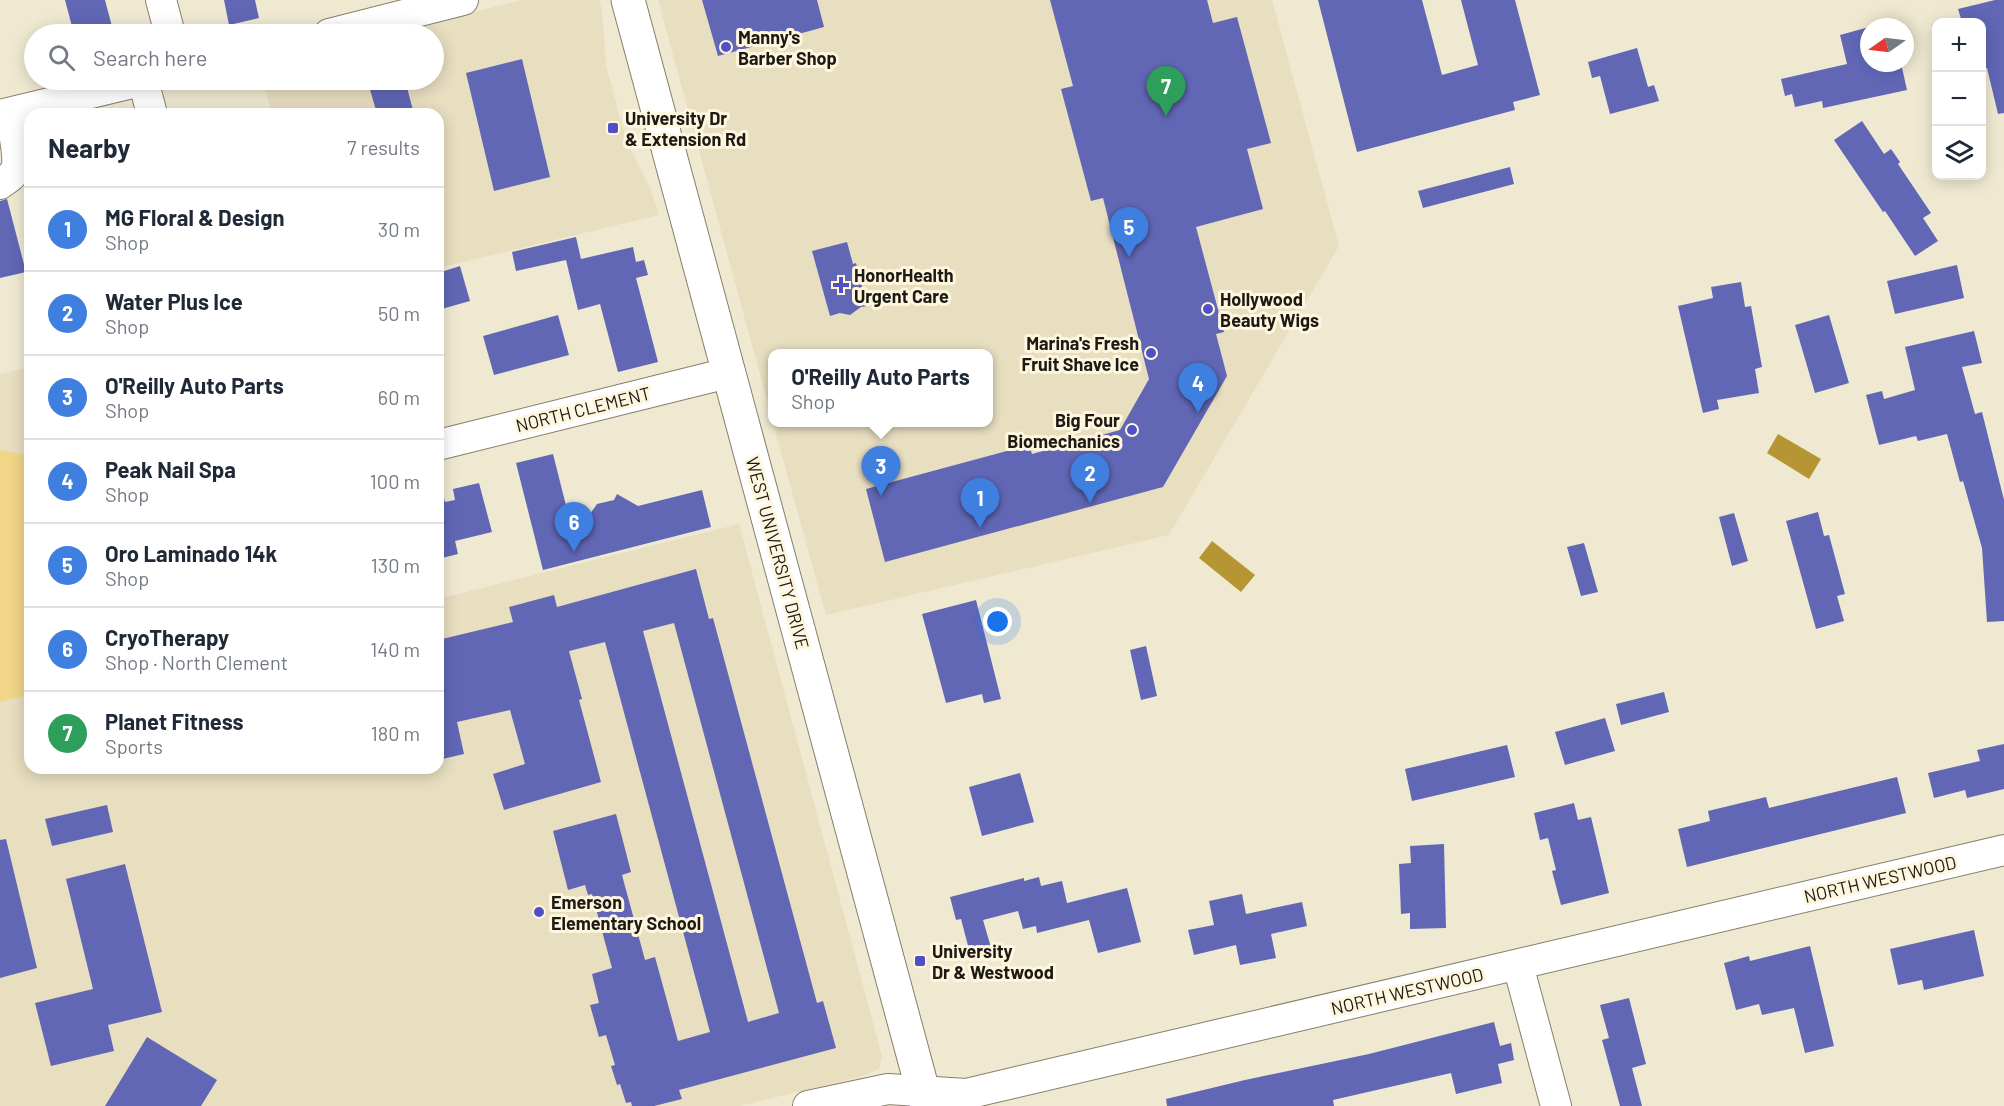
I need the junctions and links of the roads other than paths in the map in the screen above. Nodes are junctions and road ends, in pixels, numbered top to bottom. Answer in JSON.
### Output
{"nodes":[{"id":1,"x":161,"y":0,"type":"edge"},
{"id":2,"x":463,"y":0,"type":"edge"},
{"id":3,"x":628,"y":0,"type":"edge"},
{"id":4,"x":167,"y":24,"type":"edge"},
{"id":5,"x":368,"y":24,"type":"edge"},
{"id":6,"x":103,"y":90,"type":"edge"},
{"id":7,"x":146,"y":90,"type":"edge"},
{"id":8,"x":30,"y":108,"type":"edge"},
{"id":9,"x":151,"y":108,"type":"edge"},
{"id":10,"x":24,"y":109,"type":"edge"},
{"id":11,"x":5,"y":114,"type":"edge"},
{"id":12,"x":0,"y":184,"type":"edge"},
{"id":13,"x":728,"y":373,"type":"junction"},
{"id":14,"x":444,"y":444,"type":"edge"},
{"id":15,"x":2004,"y":850,"type":"edge"},
{"id":16,"x":1518,"y":965,"type":"junction"},
{"id":17,"x":925,"y":1098,"type":"edge"},
{"id":18,"x":808,"y":1106,"type":"edge"},
{"id":19,"x":1556,"y":1106,"type":"edge"}],
"edges":[{"from":1,"to":4,"type":"street"},
{"from":2,"to":5,"type":"street"},
{"from":3,"to":13,"type":"main road","name":"WEST UNIVERSITY DRIVE"},
{"from":6,"to":8,"type":"street"},
{"from":7,"to":9,"type":"street"},
{"from":10,"to":11,"type":"street"},
{"from":11,"to":12,"type":"street"},
{"from":13,"to":14,"type":"street","name":"NORTH CLEMENT"},
{"from":13,"to":17,"type":"main road","name":"WEST UNIVERSITY DRIVE"},
{"from":15,"to":16,"type":"street","name":"NORTH WESTWOOD"},
{"from":16,"to":17,"type":"street","name":"NORTH WESTWOOD"},
{"from":16,"to":19,"type":"street"},
{"from":17,"to":18,"type":"street","name":"NORTH WESTWOOD"}]}
